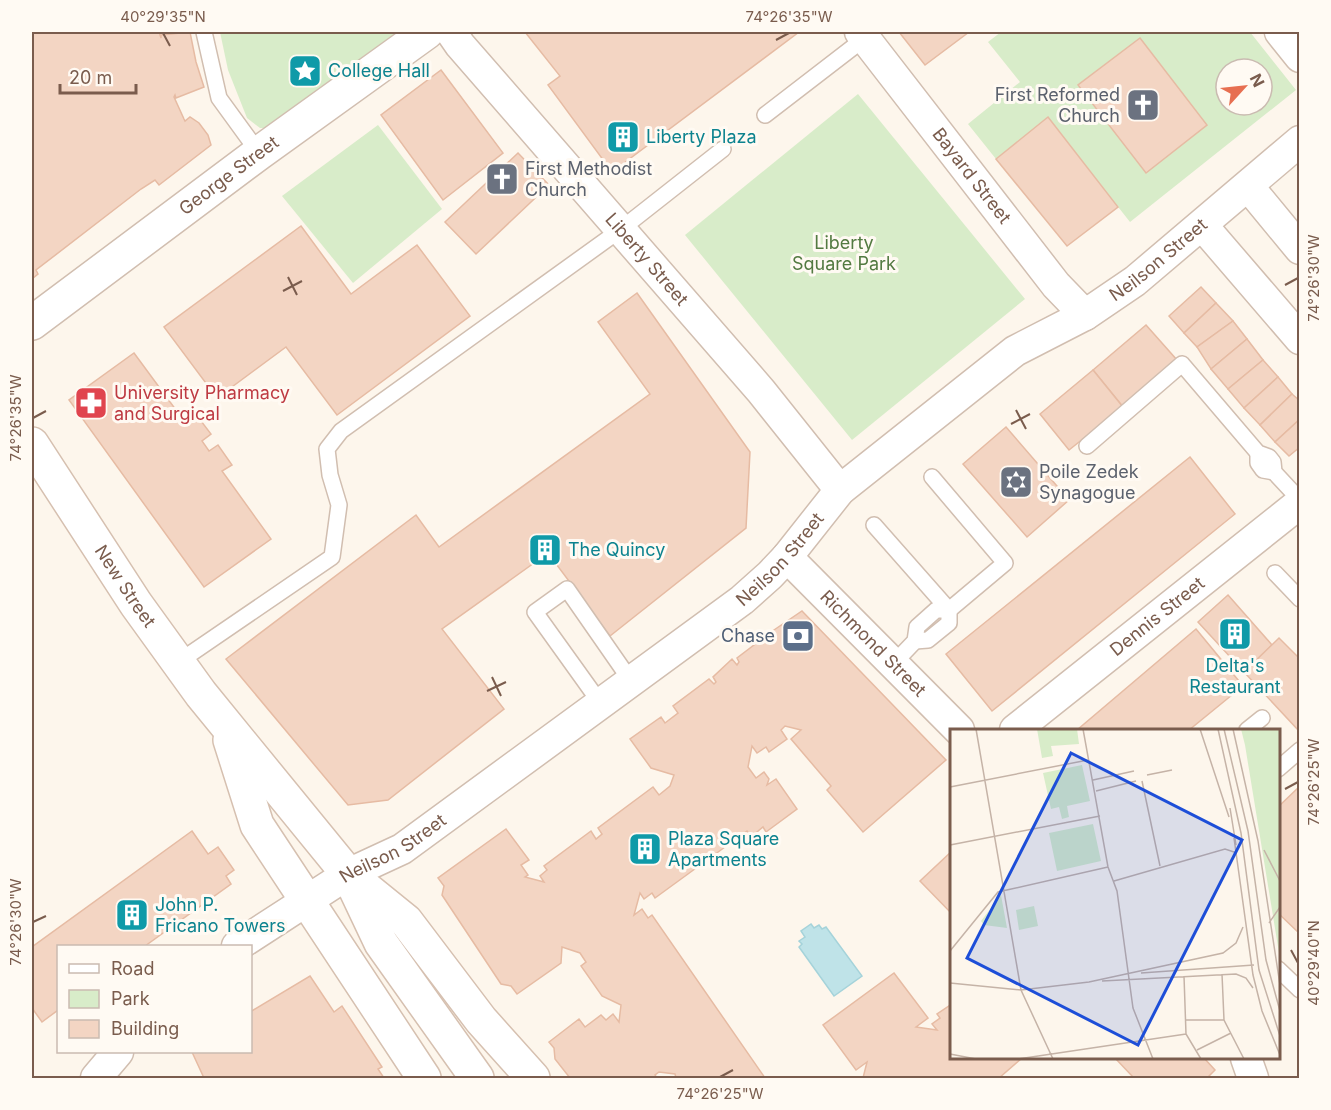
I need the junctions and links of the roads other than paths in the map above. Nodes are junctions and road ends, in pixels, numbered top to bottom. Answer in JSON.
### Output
{"nodes":[{"id":1,"x":204,"y":32,"type":"edge"},
{"id":2,"x":427,"y":32,"type":"edge"},
{"id":3,"x":451,"y":32,"type":"edge"},
{"id":4,"x":1280,"y":32,"type":"edge"},
{"id":5,"x":863,"y":35,"type":"edge"},
{"id":6,"x":1299,"y":57,"type":"edge"},
{"id":7,"x":765,"y":116,"type":"dead end"},
{"id":8,"x":1299,"y":141,"type":"edge"},
{"id":9,"x":723,"y":148,"type":"dead end"},
{"id":10,"x":259,"y":153,"type":"junction"},
{"id":11,"x":1248,"y":186,"type":"junction"},
{"id":12,"x":1202,"y":225,"type":"junction"},
{"id":13,"x":620,"y":230,"type":"junction"},
{"id":14,"x":1299,"y":249,"type":"edge"},
{"id":15,"x":1085,"y":315,"type":"junction"},
{"id":16,"x":32,"y":323,"type":"edge"},
{"id":17,"x":1299,"y":339,"type":"edge"},
{"id":18,"x":32,"y":444,"type":"edge"},
{"id":19,"x":1087,"y":446,"type":"dead end"},
{"id":20,"x":932,"y":477,"type":"dead end"},
{"id":21,"x":840,"y":490,"type":"junction"},
{"id":22,"x":1299,"y":502,"type":"edge"},
{"id":23,"x":874,"y":525,"type":"dead end"},
{"id":24,"x":787,"y":557,"type":"junction"},
{"id":25,"x":1275,"y":573,"type":"dead end"},
{"id":26,"x":1299,"y":599,"type":"edge"},
{"id":27,"x":949,"y":610,"type":"junction"},
{"id":28,"x":177,"y":663,"type":"junction"},
{"id":29,"x":893,"y":664,"type":"junction"},
{"id":30,"x":631,"y":681,"type":"junction"},
{"id":31,"x":601,"y":704,"type":"junction"},
{"id":32,"x":1262,"y":718,"type":"dead end"},
{"id":33,"x":225,"y":724,"type":"junction"},
{"id":34,"x":958,"y":729,"type":"edge"},
{"id":35,"x":1016,"y":729,"type":"edge"},
{"id":36,"x":1248,"y":729,"type":"edge"},
{"id":37,"x":1299,"y":750,"type":"edge"},
{"id":38,"x":1280,"y":767,"type":"edge"},
{"id":39,"x":348,"y":874,"type":"junction"},
{"id":40,"x":307,"y":900,"type":"junction"},
{"id":41,"x":239,"y":945,"type":"edge"},
{"id":42,"x":1280,"y":971,"type":"edge"},
{"id":43,"x":1299,"y":990,"type":"edge"},
{"id":44,"x":481,"y":1020,"type":"junction"},
{"id":45,"x":117,"y":1053,"type":"edge"},
{"id":46,"x":1246,"y":1059,"type":"edge"},
{"id":47,"x":96,"y":1078,"type":"edge"},
{"id":48,"x":424,"y":1078,"type":"edge"},
{"id":49,"x":477,"y":1078,"type":"edge"},
{"id":50,"x":514,"y":1078,"type":"edge"},
{"id":51,"x":533,"y":1078,"type":"edge"},
{"id":52,"x":1253,"y":1078,"type":"edge"}],
"edges":[{"from":1,"to":10,"type":"lane"},
{"from":2,"to":10,"type":"main road","name":"George Street"},
{"from":3,"to":13,"type":"street","name":"Liberty Street"},
{"from":4,"to":6,"type":"street"},
{"from":5,"to":7,"type":"lane"},
{"from":5,"to":15,"type":"street","name":"Bayard Street"},
{"from":8,"to":11,"type":"street","name":"Neilson Street"},
{"from":9,"to":13,"type":"lane"},
{"from":10,"to":16,"type":"main road","name":"George Street"},
{"from":11,"to":12,"type":"street","name":"Neilson Street"},
{"from":11,"to":14,"type":"street"},
{"from":12,"to":15,"type":"street","name":"Neilson Street"},
{"from":12,"to":17,"type":"street"},
{"from":13,"to":21,"type":"street","name":"Liberty Street"},
{"from":13,"to":28,"type":"lane"},
{"from":15,"to":21,"type":"street","name":"Neilson Street"},
{"from":18,"to":28,"type":"main road","name":"New Street"},
{"from":19,"to":22,"type":"lane"},
{"from":20,"to":27,"type":"lane"},
{"from":21,"to":24,"type":"street","name":"Neilson Street"},
{"from":22,"to":35,"type":"street","name":"Dennis Street"},
{"from":23,"to":27,"type":"lane"},
{"from":24,"to":29,"type":"street","name":"Richmond Street"},
{"from":24,"to":30,"type":"street","name":"Neilson Street"},
{"from":25,"to":26,"type":"lane"},
{"from":27,"to":29,"type":"lane"},
{"from":28,"to":33,"type":"main road","name":"New Street"},
{"from":29,"to":34,"type":"street","name":"Richmond Street"},
{"from":30,"to":31,"type":"street","name":"Neilson Street"},
{"from":30,"to":31,"type":"lane"},
{"from":31,"to":39,"type":"street","name":"Neilson Street"},
{"from":32,"to":36,"type":"lane"},
{"from":33,"to":39,"type":"main road","name":"New Street"},
{"from":33,"to":40,"type":"main road","name":"New Street"},
{"from":37,"to":38,"type":"lane"},
{"from":39,"to":40,"type":"street","name":"Neilson Street"},
{"from":39,"to":44,"type":"main road"},
{"from":39,"to":49,"type":"main road"},
{"from":40,"to":41,"type":"street","name":"Neilson Street"},
{"from":40,"to":48,"type":"main road","name":"New Street"},
{"from":42,"to":43,"type":"lane"},
{"from":44,"to":50,"type":"main road"},
{"from":44,"to":51,"type":"main road"},
{"from":45,"to":47,"type":"street"},
{"from":46,"to":52,"type":"street"}]}
